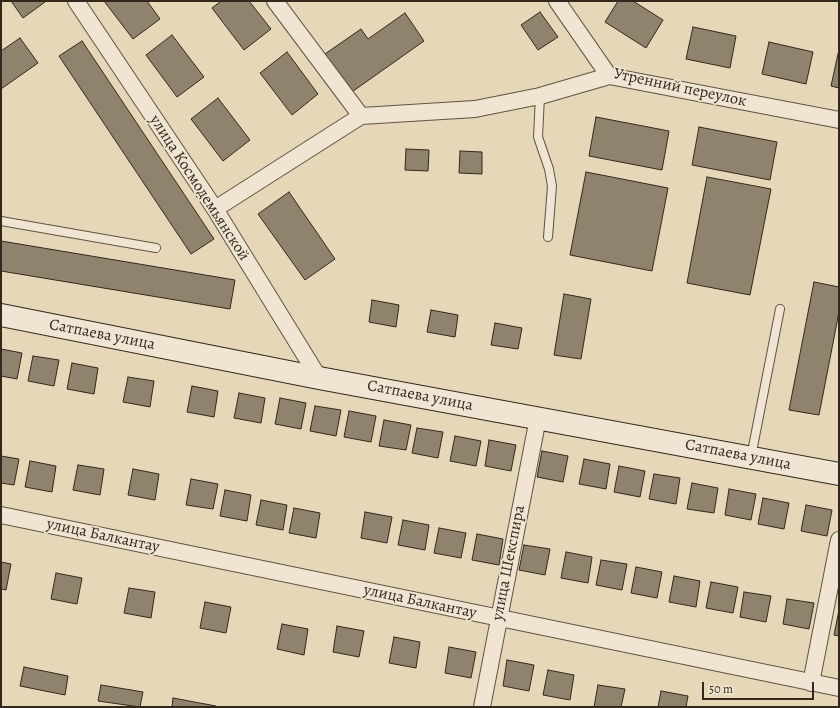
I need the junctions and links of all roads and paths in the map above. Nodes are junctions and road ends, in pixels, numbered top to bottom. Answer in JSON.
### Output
{"nodes":[{"id":1,"x":76,"y":1,"type":"edge"},
{"id":2,"x":275,"y":1,"type":"edge"},
{"id":3,"x":557,"y":1,"type":"edge"},
{"id":4,"x":608,"y":76,"type":"junction"},
{"id":5,"x":540,"y":96,"type":"junction"},
{"id":6,"x":361,"y":116,"type":"junction"},
{"id":7,"x":839,"y":120,"type":"edge"},
{"id":8,"x":215,"y":209,"type":"junction"},
{"id":9,"x":1,"y":221,"type":"edge"},
{"id":10,"x":548,"y":238,"type":"dead end"},
{"id":11,"x":156,"y":248,"type":"dead end"},
{"id":12,"x":780,"y":309,"type":"dead end"},
{"id":13,"x":1,"y":315,"type":"edge"},
{"id":14,"x":319,"y":378,"type":"junction"},
{"id":15,"x":538,"y":418,"type":"junction"},
{"id":16,"x":751,"y":458,"type":"junction"},
{"id":17,"x":839,"y":474,"type":"edge"},
{"id":18,"x":1,"y":515,"type":"edge"},
{"id":19,"x":839,"y":540,"type":"edge"},
{"id":20,"x":498,"y":618,"type":"junction"},
{"id":21,"x":811,"y":682,"type":"junction"},
{"id":22,"x":839,"y":688,"type":"edge"},
{"id":23,"x":482,"y":707,"type":"edge"}],
"edges":[{"from":1,"to":8,"type":"street","name":"улица Космодемьянской"},
{"from":2,"to":6,"type":"street"},
{"from":3,"to":4,"type":"street","name":"Утренний переулок"},
{"from":4,"to":5,"type":"street"},
{"from":4,"to":7,"type":"street","name":"Утренний переулок"},
{"from":5,"to":6,"type":"street"},
{"from":5,"to":10,"type":"lane"},
{"from":6,"to":8,"type":"street"},
{"from":8,"to":14,"type":"street","name":"улица Космодемьянской"},
{"from":9,"to":11,"type":"lane"},
{"from":12,"to":16,"type":"lane"},
{"from":13,"to":14,"type":"street","name":"Сатпаева улица"},
{"from":14,"to":15,"type":"street","name":"Сатпаева улица"},
{"from":15,"to":16,"type":"street","name":"Сатпаева улица"},
{"from":15,"to":20,"type":"street","name":"улица Шекспира"},
{"from":16,"to":17,"type":"street","name":"Сатпаева улица"},
{"from":18,"to":20,"type":"street","name":"улица Балкантау"},
{"from":19,"to":21,"type":"street"},
{"from":20,"to":21,"type":"street","name":"улица Балкантау"},
{"from":20,"to":23,"type":"street","name":"улица Шекспира"},
{"from":21,"to":22,"type":"street","name":"улица Балкантау"}]}
